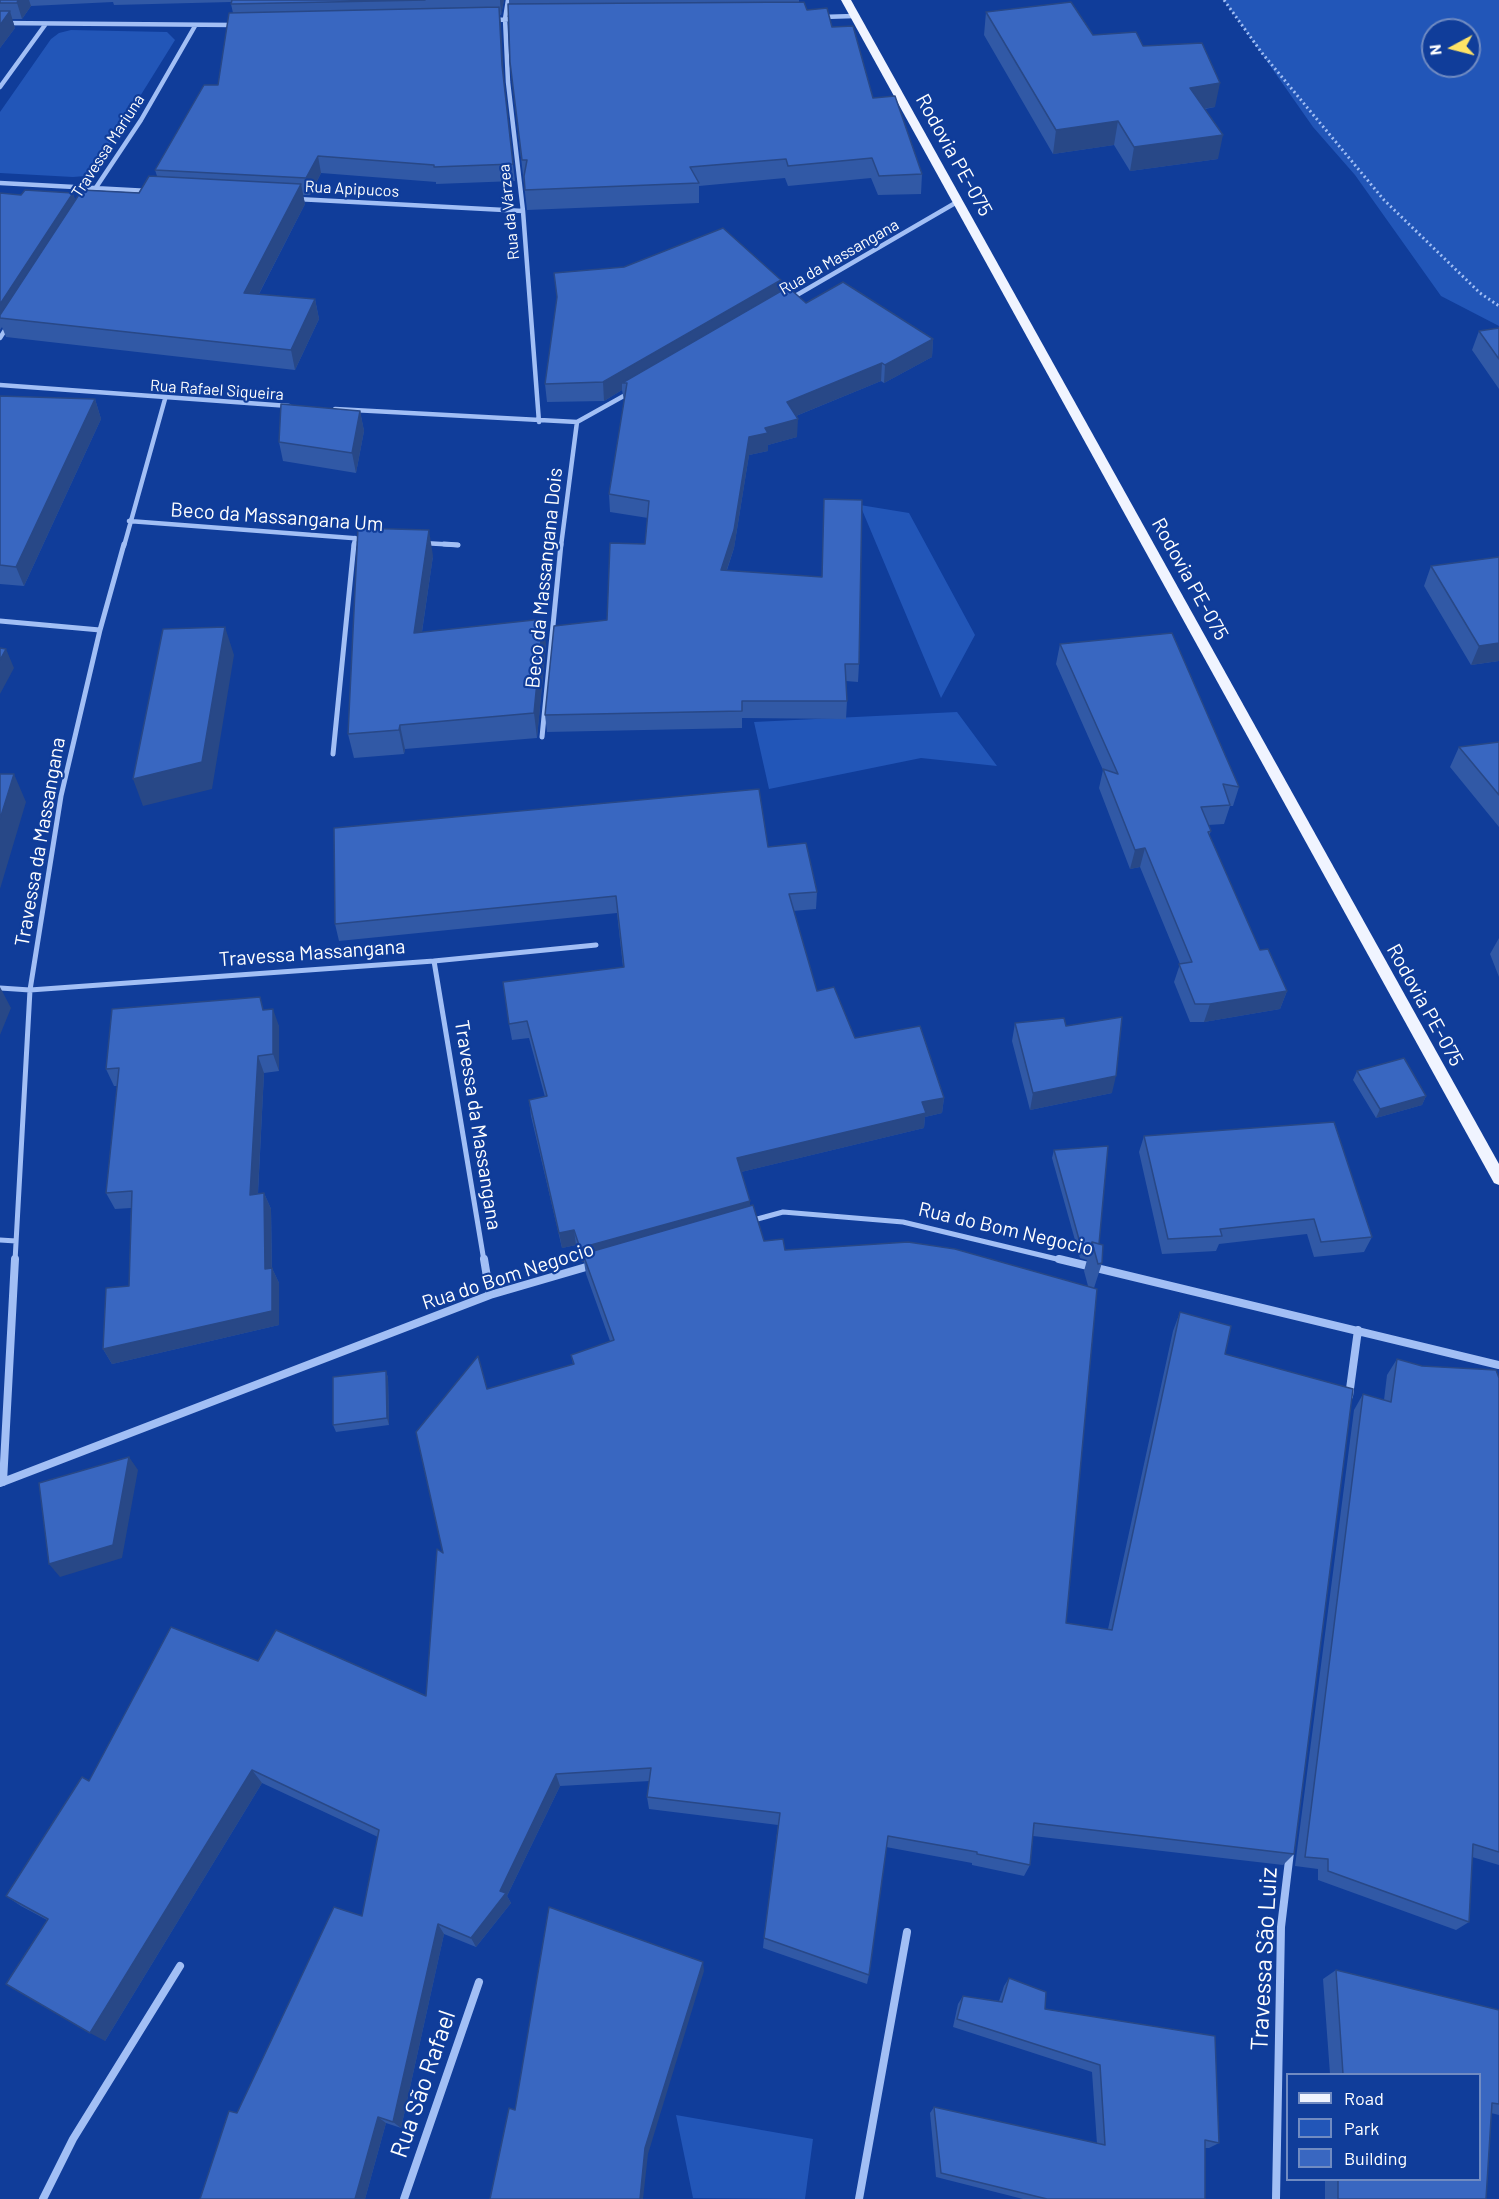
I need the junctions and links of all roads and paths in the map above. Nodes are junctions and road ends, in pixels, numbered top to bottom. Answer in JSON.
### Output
{"nodes":[{"id":1,"x":508,"y":0,"type":"edge"},
{"id":2,"x":846,"y":0,"type":"edge"},
{"id":3,"x":1224,"y":0,"type":"edge"},
{"id":4,"x":819,"y":16,"type":"edge"},
{"id":5,"x":854,"y":16,"type":"junction"},
{"id":6,"x":505,"y":19,"type":"junction"},
{"id":7,"x":517,"y":19,"type":"edge"},
{"id":8,"x":484,"y":20,"type":"edge"},
{"id":9,"x":0,"y":23,"type":"edge"},
{"id":10,"x":45,"y":25,"type":"junction"},
{"id":11,"x":242,"y":25,"type":"edge"},
{"id":12,"x":195,"y":26,"type":"junction"},
{"id":13,"x":0,"y":87,"type":"edge"},
{"id":14,"x":0,"y":183,"type":"edge"},
{"id":15,"x":96,"y":188,"type":"junction"},
{"id":16,"x":155,"y":191,"type":"edge"},
{"id":17,"x":89,"y":198,"type":"edge"},
{"id":18,"x":285,"y":198,"type":"edge"},
{"id":19,"x":957,"y":202,"type":"junction"},
{"id":20,"x":523,"y":211,"type":"junction"},
{"id":21,"x":783,"y":303,"type":"edge"},
{"id":22,"x":1499,"y":306,"type":"edge"},
{"id":23,"x":13,"y":318,"type":"edge"},
{"id":24,"x":0,"y":338,"type":"edge"},
{"id":25,"x":0,"y":385,"type":"edge"},
{"id":26,"x":639,"y":387,"type":"edge"},
{"id":27,"x":165,"y":399,"type":"junction"},
{"id":28,"x":294,"y":406,"type":"edge"},
{"id":29,"x":329,"y":409,"type":"edge"},
{"id":30,"x":539,"y":422,"type":"junction"},
{"id":31,"x":577,"y":423,"type":"junction"},
{"id":32,"x":129,"y":521,"type":"junction"},
{"id":33,"x":355,"y":538,"type":"junction"},
{"id":34,"x":376,"y":540,"type":"edge"},
{"id":35,"x":412,"y":542,"type":"edge"},
{"id":36,"x":458,"y":545,"type":"dead end"},
{"id":37,"x":0,"y":621,"type":"edge"},
{"id":38,"x":100,"y":630,"type":"junction"},
{"id":39,"x":542,"y":737,"type":"dead end"},
{"id":40,"x":333,"y":754,"type":"dead end"},
{"id":41,"x":596,"y":945,"type":"dead end"},
{"id":42,"x":434,"y":961,"type":"junction"},
{"id":43,"x":0,"y":988,"type":"edge"},
{"id":44,"x":30,"y":990,"type":"junction"},
{"id":45,"x":1499,"y":1178,"type":"edge"},
{"id":46,"x":739,"y":1224,"type":"edge"},
{"id":47,"x":0,"y":1240,"type":"edge"},
{"id":48,"x":16,"y":1240,"type":"junction"},
{"id":49,"x":604,"y":1262,"type":"edge"},
{"id":50,"x":490,"y":1295,"type":"junction"},
{"id":51,"x":1358,"y":1330,"type":"junction"},
{"id":52,"x":1499,"y":1365,"type":"edge"},
{"id":53,"x":1347,"y":1410,"type":"edge"},
{"id":54,"x":2,"y":1483,"type":"edge"},
{"id":55,"x":1291,"y":1847,"type":"edge"},
{"id":56,"x":907,"y":1932,"type":"dead end"},
{"id":57,"x":180,"y":1966,"type":"dead end"},
{"id":58,"x":479,"y":1982,"type":"dead end"},
{"id":59,"x":43,"y":2199,"type":"edge"},
{"id":60,"x":404,"y":2199,"type":"edge"},
{"id":61,"x":859,"y":2199,"type":"edge"},
{"id":62,"x":1276,"y":2199,"type":"edge"}],
"edges":[{"from":1,"to":6,"type":"street","name":"Rua da Várzea"},
{"from":2,"to":5,"type":"main road","name":"Rodovia PE-075"},
{"from":3,"to":22,"type":"path"},
{"from":4,"to":5,"type":"street"},
{"from":5,"to":19,"type":"main road","name":"Rodovia PE-075"},
{"from":6,"to":7,"type":"street"},
{"from":6,"to":8,"type":"street"},
{"from":6,"to":20,"type":"street","name":"Rua da Várzea"},
{"from":9,"to":10,"type":"street"},
{"from":10,"to":12,"type":"street"},
{"from":10,"to":13,"type":"street"},
{"from":11,"to":12,"type":"street"},
{"from":12,"to":15,"type":"street","name":"Travessa Mariuna"},
{"from":14,"to":15,"type":"street"},
{"from":15,"to":16,"type":"street"},
{"from":15,"to":17,"type":"street","name":"Travessa Mariuna"},
{"from":18,"to":20,"type":"street","name":"Rua Apipucos"},
{"from":19,"to":21,"type":"street","name":"Rua da Massangana"},
{"from":19,"to":45,"type":"main road","name":"Rodovia PE-075"},
{"from":20,"to":30,"type":"street","name":"Rua da Várzea"},
{"from":23,"to":24,"type":"street"},
{"from":25,"to":27,"type":"street","name":"Rua Rafael Siqueira"},
{"from":26,"to":31,"type":"street"},
{"from":27,"to":28,"type":"street","name":"Rua Rafael Siqueira"},
{"from":27,"to":32,"type":"street","name":"Travessa da Massangana"},
{"from":29,"to":30,"type":"street"},
{"from":30,"to":31,"type":"street"},
{"from":31,"to":39,"type":"street","name":"Beco da Massangana Dois"},
{"from":32,"to":33,"type":"street","name":"Beco da Massangana Um"},
{"from":32,"to":38,"type":"street","name":"Travessa da Massangana"},
{"from":33,"to":34,"type":"street","name":"Beco da Massangana Um"},
{"from":33,"to":40,"type":"street"},
{"from":35,"to":36,"type":"street"},
{"from":37,"to":38,"type":"street"},
{"from":38,"to":44,"type":"street","name":"Travessa da Massangana"},
{"from":41,"to":42,"type":"street","name":"Travessa Massangana"},
{"from":42,"to":44,"type":"street","name":"Travessa Massangana"},
{"from":42,"to":50,"type":"street","name":"Travessa da Massangana"},
{"from":43,"to":44,"type":"street","name":"Travessa Massangana"},
{"from":44,"to":48,"type":"street","name":"Travessa da Massangana"},
{"from":46,"to":51,"type":"street","name":"Rua do Bom Negocio"},
{"from":47,"to":48,"type":"street"},
{"from":48,"to":54,"type":"street","name":"Travessa da Massangana"},
{"from":49,"to":50,"type":"street","name":"Rua do Bom Negocio"},
{"from":50,"to":54,"type":"street","name":"Rua do Bom Negocio"},
{"from":51,"to":52,"type":"street","name":"Rua do Bom Negocio"},
{"from":51,"to":53,"type":"street"},
{"from":55,"to":62,"type":"street","name":"Travessa São Luiz"},
{"from":56,"to":61,"type":"street"},
{"from":57,"to":59,"type":"street"},
{"from":58,"to":60,"type":"street","name":"Rua São Rafael"}]}
